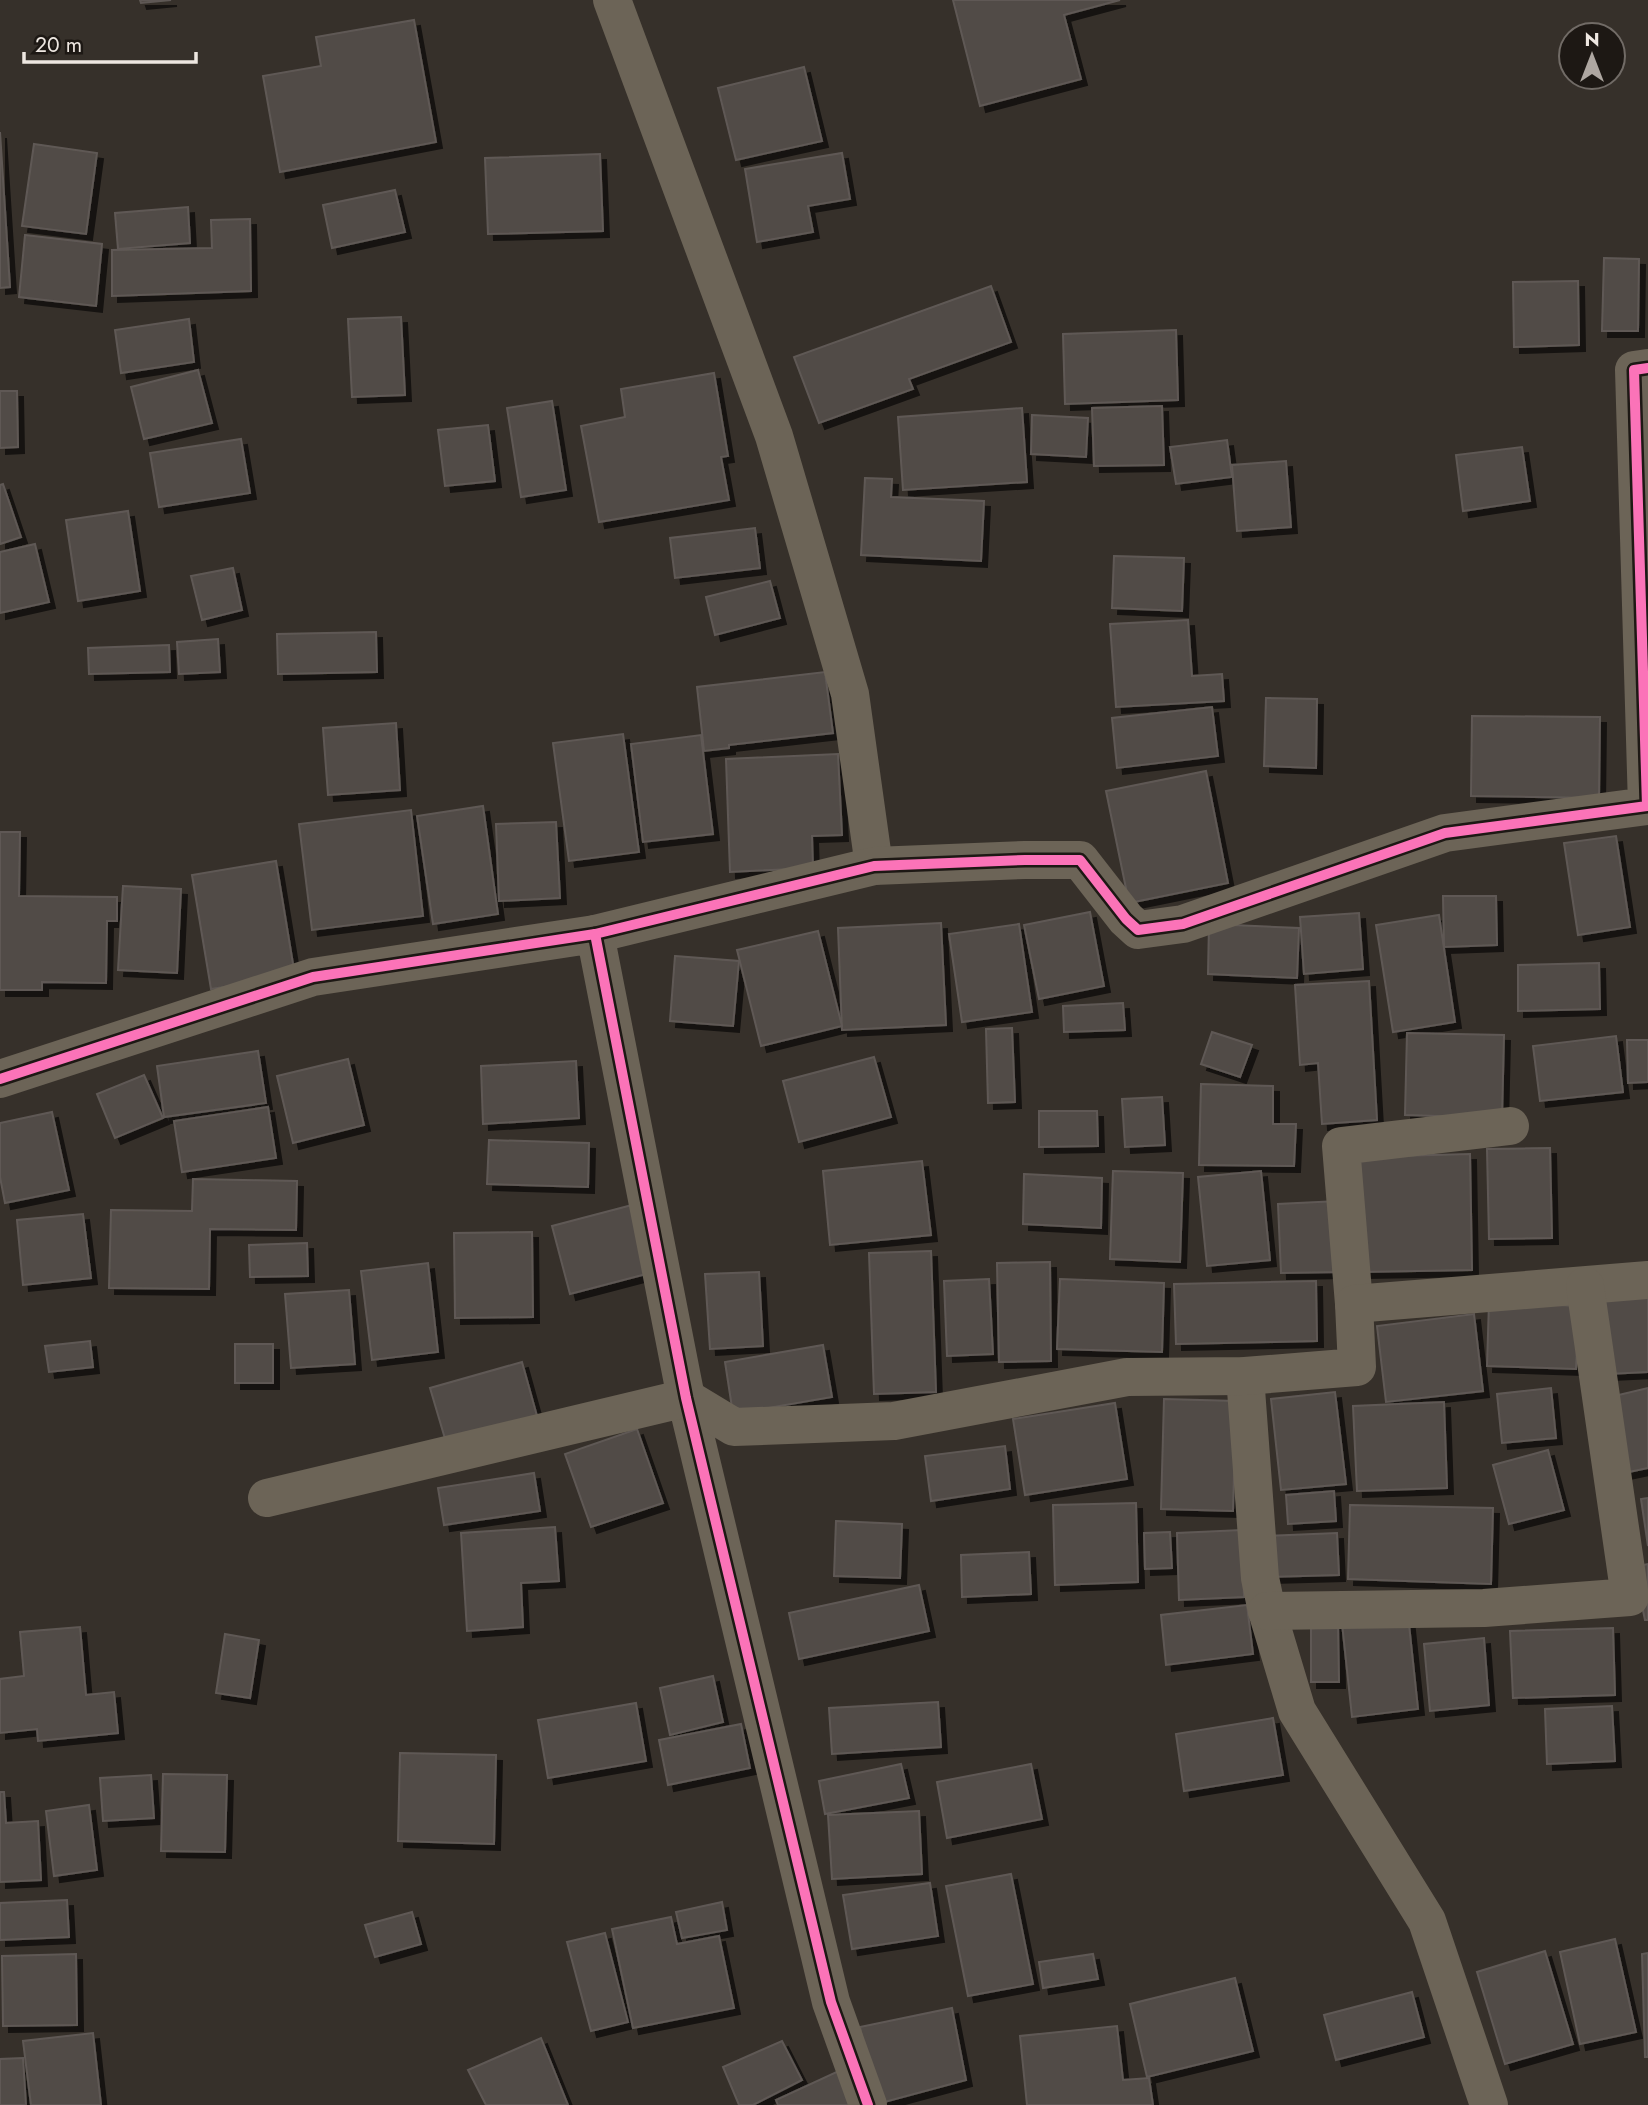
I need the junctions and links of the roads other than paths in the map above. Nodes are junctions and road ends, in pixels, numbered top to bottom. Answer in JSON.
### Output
{"nodes":[{"id":1,"x":612,"y":0,"type":"edge"},
{"id":2,"x":1648,"y":368,"type":"edge"},
{"id":3,"x":874,"y":866,"type":"junction"},
{"id":4,"x":595,"y":934,"type":"junction"},
{"id":5,"x":0,"y":1079,"type":"edge"},
{"id":6,"x":1510,"y":1126,"type":"dead end"},
{"id":7,"x":1648,"y":1280,"type":"edge"},
{"id":8,"x":1585,"y":1286,"type":"junction"},
{"id":9,"x":1354,"y":1304,"type":"junction"},
{"id":10,"x":1245,"y":1376,"type":"junction"},
{"id":11,"x":686,"y":1398,"type":"junction"},
{"id":12,"x":267,"y":1498,"type":"dead end"},
{"id":13,"x":1267,"y":1611,"type":"junction"},
{"id":14,"x":868,"y":2105,"type":"edge"},
{"id":15,"x":1489,"y":2105,"type":"edge"}],
"edges":[{"from":1,"to":3,"type":"street"},
{"from":2,"to":3,"type":"street"},
{"from":3,"to":4,"type":"street"},
{"from":4,"to":5,"type":"street"},
{"from":4,"to":11,"type":"street"},
{"from":6,"to":9,"type":"street"},
{"from":7,"to":8,"type":"street"},
{"from":8,"to":9,"type":"street"},
{"from":8,"to":13,"type":"street"},
{"from":9,"to":10,"type":"street"},
{"from":10,"to":11,"type":"street"},
{"from":10,"to":13,"type":"street"},
{"from":11,"to":12,"type":"street"},
{"from":11,"to":14,"type":"street"},
{"from":13,"to":15,"type":"street"}]}
